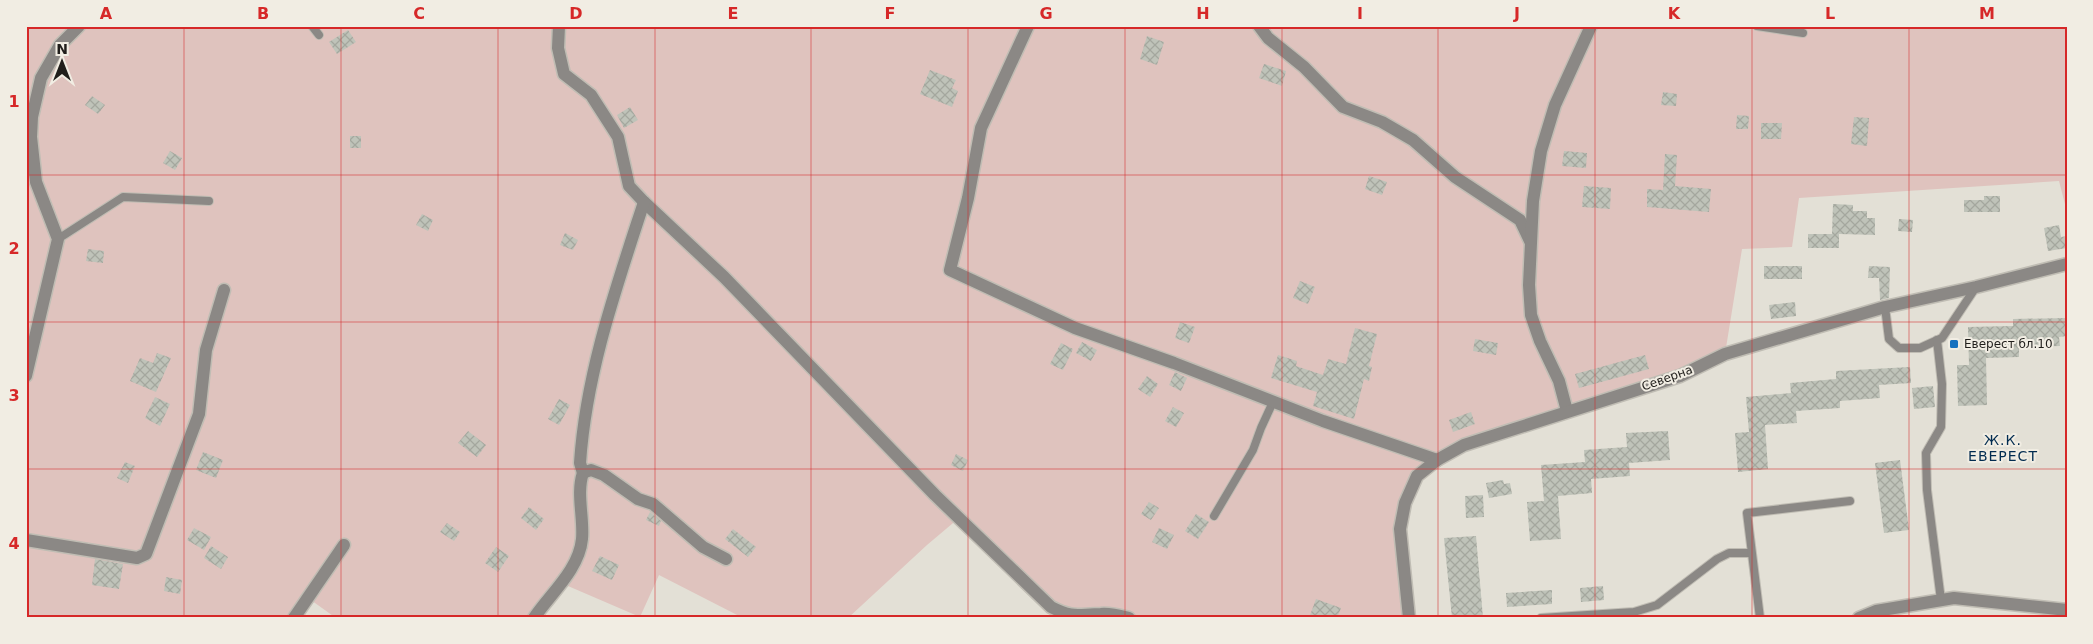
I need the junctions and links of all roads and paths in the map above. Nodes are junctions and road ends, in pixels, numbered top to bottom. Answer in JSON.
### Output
{"nodes":[{"id":1,"x":79,"y":26,"type":"edge"},
{"id":2,"x":312,"y":26,"type":"edge"},
{"id":3,"x":560,"y":26,"type":"edge"},
{"id":4,"x":1028,"y":26,"type":"edge"},
{"id":5,"x":1259,"y":26,"type":"edge"},
{"id":6,"x":1591,"y":26,"type":"edge"},
{"id":7,"x":1757,"y":26,"type":"edge"},
{"id":8,"x":1803,"y":33,"type":"dead end"},
{"id":9,"x":319,"y":34,"type":"dead end"},
{"id":10,"x":29,"y":116,"type":"edge"},
{"id":11,"x":209,"y":201,"type":"dead end"},
{"id":12,"x":644,"y":202,"type":"junction"},
{"id":13,"x":58,"y":239,"type":"junction"},
{"id":14,"x":1531,"y":243,"type":"junction"},
{"id":15,"x":2067,"y":264,"type":"edge"},
{"id":16,"x":1976,"y":287,"type":"junction"},
{"id":17,"x":224,"y":290,"type":"dead end"},
{"id":18,"x":1886,"y":307,"type":"junction"},
{"id":19,"x":1937,"y":340,"type":"junction"},
{"id":20,"x":26,"y":376,"type":"edge"},
{"id":21,"x":1273,"y":402,"type":"junction"},
{"id":22,"x":1567,"y":411,"type":"junction"},
{"id":23,"x":1437,"y":460,"type":"junction"},
{"id":24,"x":583,"y":473,"type":"junction"},
{"id":25,"x":1850,"y":501,"type":"dead end"},
{"id":26,"x":1214,"y":516,"type":"dead end"},
{"id":27,"x":26,"y":540,"type":"edge"},
{"id":28,"x":344,"y":545,"type":"dead end"},
{"id":29,"x":1751,"y":553,"type":"junction"},
{"id":30,"x":726,"y":559,"type":"dead end"},
{"id":31,"x":1941,"y":600,"type":"junction"},
{"id":32,"x":2067,"y":610,"type":"edge"},
{"id":33,"x":1060,"y":616,"type":"edge"},
{"id":34,"x":1574,"y":617,"type":"edge"},
{"id":35,"x":294,"y":618,"type":"edge"},
{"id":36,"x":534,"y":618,"type":"edge"},
{"id":37,"x":1129,"y":618,"type":"edge"},
{"id":38,"x":1409,"y":618,"type":"edge"},
{"id":39,"x":1541,"y":618,"type":"edge"},
{"id":40,"x":1760,"y":618,"type":"edge"},
{"id":41,"x":1859,"y":618,"type":"edge"}],
"edges":[{"from":1,"to":10,"type":"street"},
{"from":2,"to":9,"type":"lane"},
{"from":3,"to":12,"type":"street"},
{"from":4,"to":21,"type":"street"},
{"from":5,"to":14,"type":"street"},
{"from":6,"to":14,"type":"street"},
{"from":7,"to":8,"type":"lane"},
{"from":10,"to":13,"type":"street"},
{"from":11,"to":13,"type":"lane"},
{"from":12,"to":24,"type":"street"},
{"from":12,"to":33,"type":"street"},
{"from":13,"to":20,"type":"street"},
{"from":14,"to":22,"type":"street"},
{"from":15,"to":16,"type":"street","name":"Северна"},
{"from":16,"to":18,"type":"street","name":"Северна"},
{"from":16,"to":19,"type":"lane"},
{"from":17,"to":27,"type":"street"},
{"from":18,"to":19,"type":"lane"},
{"from":18,"to":22,"type":"street","name":"Северна"},
{"from":19,"to":31,"type":"lane"},
{"from":21,"to":23,"type":"street"},
{"from":21,"to":26,"type":"lane"},
{"from":22,"to":23,"type":"street","name":"Северна"},
{"from":23,"to":38,"type":"street","name":"Северна"},
{"from":24,"to":30,"type":"street"},
{"from":24,"to":36,"type":"street"},
{"from":25,"to":29,"type":"lane"},
{"from":28,"to":35,"type":"street"},
{"from":29,"to":34,"type":"lane"},
{"from":29,"to":40,"type":"lane"},
{"from":31,"to":32,"type":"street"},
{"from":31,"to":41,"type":"street"},
{"from":33,"to":37,"type":"street"},
{"from":34,"to":39,"type":"lane"}]}
